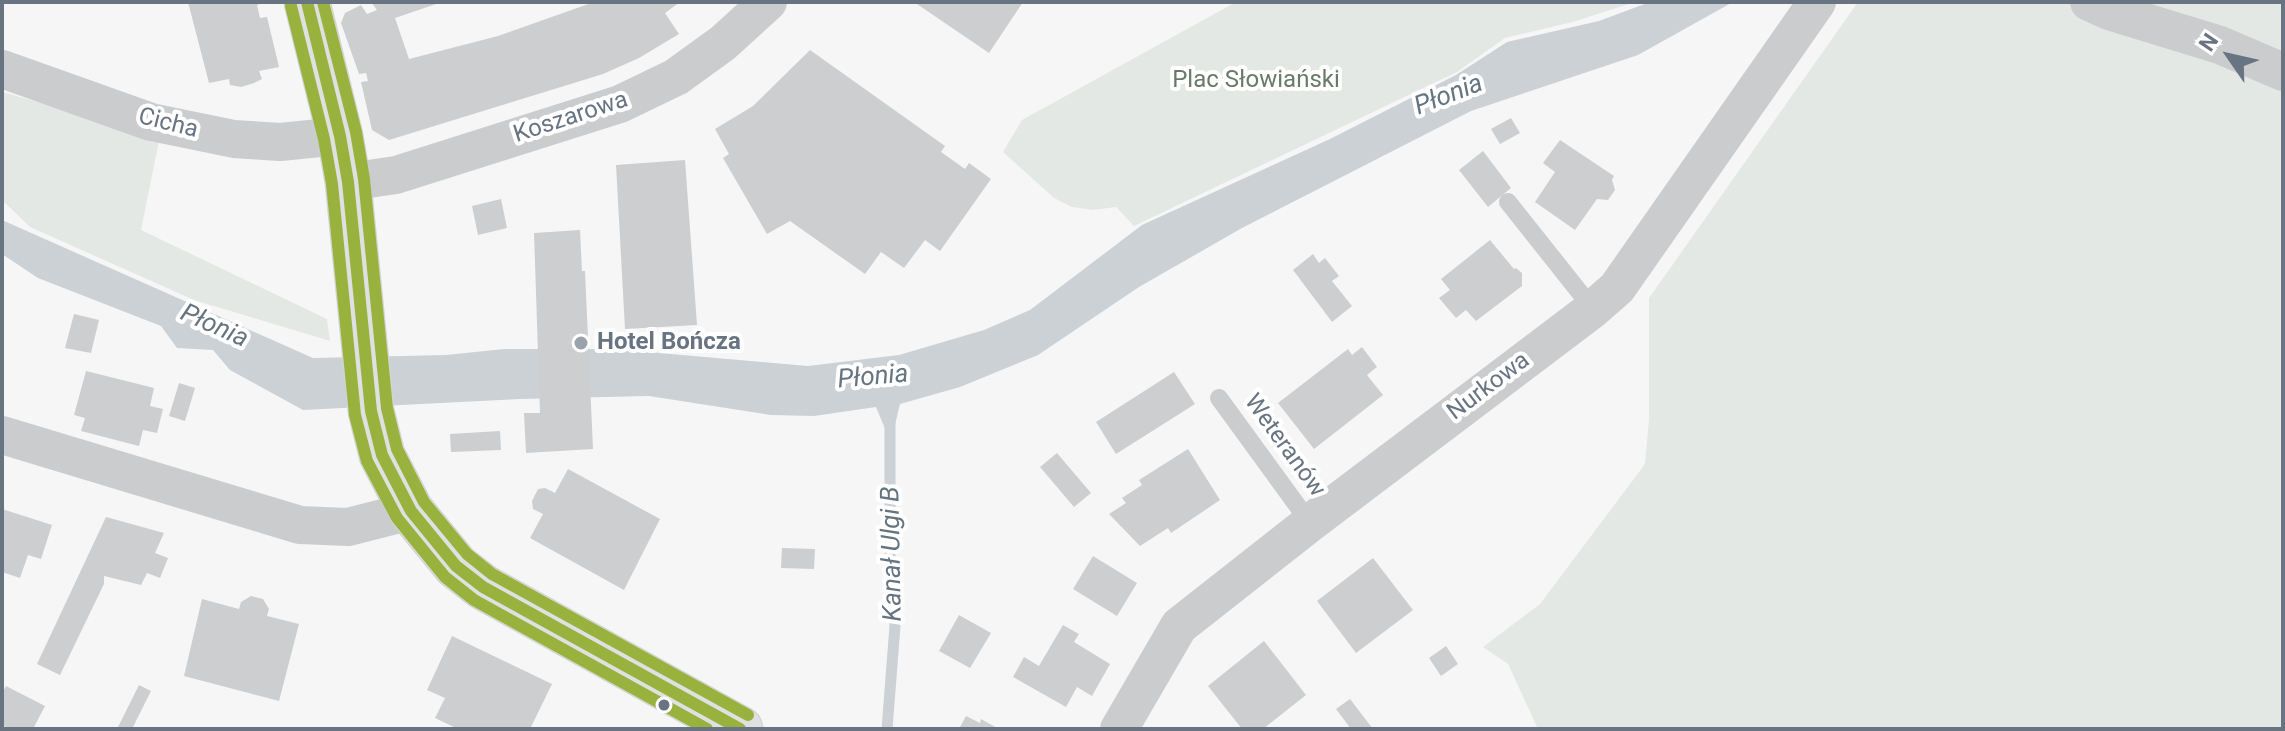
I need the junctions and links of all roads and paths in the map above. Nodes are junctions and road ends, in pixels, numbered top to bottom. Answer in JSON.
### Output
{"nodes":[{"id":1,"x":307,"y":2,"type":"edge"},
{"id":2,"x":768,"y":2,"type":"edge"},
{"id":3,"x":1817,"y":2,"type":"edge"},
{"id":4,"x":2089,"y":2,"type":"edge"},
{"id":5,"x":2,"y":69,"type":"edge"},
{"id":6,"x":2283,"y":72,"type":"edge"},
{"id":7,"x":340,"y":136,"type":"junction"},
{"id":8,"x":348,"y":182,"type":"junction"},
{"id":9,"x":1508,"y":202,"type":"dead end"},
{"id":10,"x":1593,"y":309,"type":"junction"},
{"id":11,"x":1219,"y":398,"type":"dead end"},
{"id":12,"x":2,"y":435,"type":"edge"},
{"id":13,"x":411,"y":511,"type":"junction"},
{"id":14,"x":1310,"y":523,"type":"junction"},
{"id":15,"x":740,"y":729,"type":"edge"},
{"id":16,"x":1119,"y":729,"type":"edge"}],
"edges":[{"from":1,"to":7,"type":"street"},
{"from":2,"to":8,"type":"street","name":"Koszarowa"},
{"from":3,"to":10,"type":"street","name":"Nurkowa"},
{"from":4,"to":6,"type":"street"},
{"from":5,"to":7,"type":"street","name":"Cicha"},
{"from":7,"to":8,"type":"street"},
{"from":8,"to":13,"type":"street"},
{"from":9,"to":10,"type":"lane"},
{"from":10,"to":14,"type":"street","name":"Nurkowa"},
{"from":11,"to":14,"type":"lane","name":"Weteranów"},
{"from":12,"to":13,"type":"street"},
{"from":13,"to":15,"type":"street"},
{"from":14,"to":16,"type":"street","name":"Nurkowa"}]}
